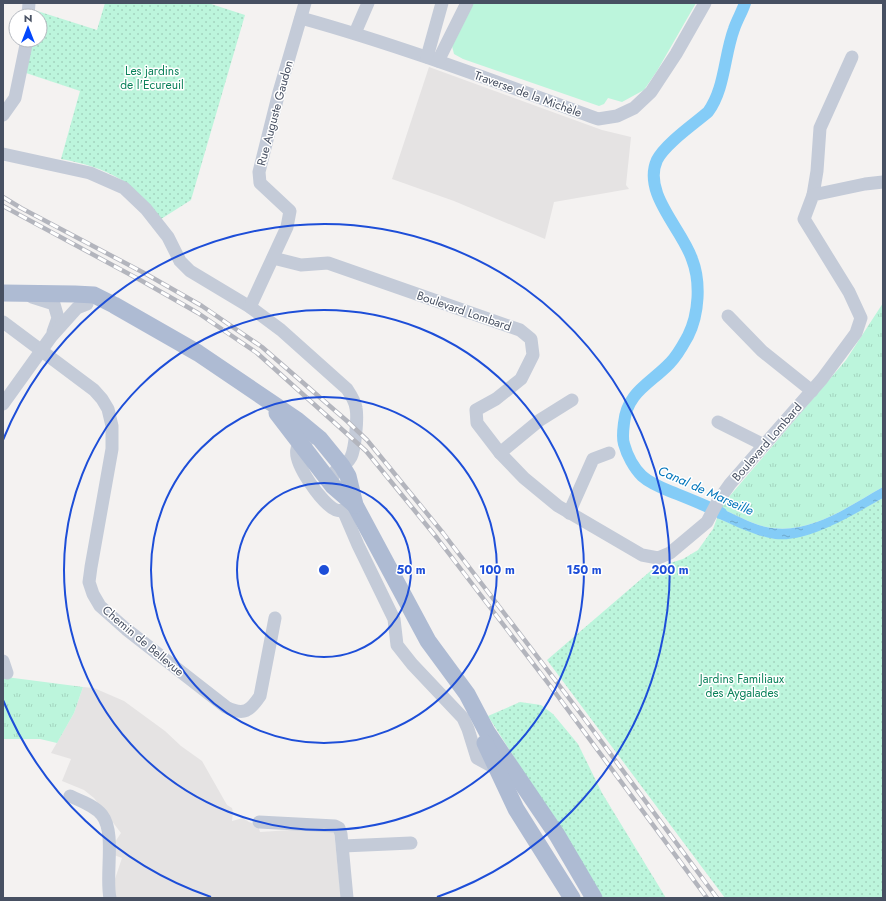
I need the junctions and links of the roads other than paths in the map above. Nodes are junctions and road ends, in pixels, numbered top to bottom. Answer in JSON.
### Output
{"nodes":[{"id":1,"x":305,"y":3,"type":"edge"},
{"id":2,"x":368,"y":3,"type":"edge"},
{"id":3,"x":442,"y":3,"type":"edge"},
{"id":4,"x":467,"y":3,"type":"edge"},
{"id":5,"x":705,"y":3,"type":"edge"},
{"id":6,"x":301,"y":18,"type":"junction"},
{"id":7,"x":355,"y":33,"type":"junction"},
{"id":8,"x":25,"y":48,"type":"edge"},
{"id":9,"x":852,"y":57,"type":"dead end"},
{"id":10,"x":432,"y":59,"type":"junction"},
{"id":11,"x":3,"y":115,"type":"edge"},
{"id":12,"x":3,"y":154,"type":"edge"},
{"id":13,"x":883,"y":182,"type":"edge"},
{"id":14,"x":813,"y":195,"type":"junction"},
{"id":15,"x":273,"y":258,"type":"junction"},
{"id":16,"x":24,"y":294,"type":"junction"},
{"id":17,"x":3,"y":296,"type":"edge"},
{"id":18,"x":54,"y":304,"type":"junction"},
{"id":19,"x":87,"y":304,"type":"junction"},
{"id":20,"x":250,"y":307,"type":"junction"},
{"id":21,"x":132,"y":316,"type":"junction"},
{"id":22,"x":728,"y":316,"type":"dead end"},
{"id":23,"x":3,"y":322,"type":"edge"},
{"id":24,"x":51,"y":337,"type":"junction"},
{"id":25,"x":40,"y":351,"type":"junction"},
{"id":26,"x":812,"y":391,"type":"junction"},
{"id":27,"x":572,"y":400,"type":"dead end"},
{"id":28,"x":268,"y":401,"type":"junction"},
{"id":29,"x":3,"y":404,"type":"edge"},
{"id":30,"x":718,"y":422,"type":"dead end"},
{"id":31,"x":301,"y":444,"type":"junction"},
{"id":32,"x":764,"y":445,"type":"junction"},
{"id":33,"x":500,"y":453,"type":"junction"},
{"id":34,"x":609,"y":453,"type":"dead end"},
{"id":35,"x":342,"y":466,"type":"junction"},
{"id":36,"x":333,"y":486,"type":"junction"},
{"id":37,"x":349,"y":508,"type":"junction"},
{"id":38,"x":569,"y":513,"type":"junction"},
{"id":39,"x":275,"y":618,"type":"dead end"},
{"id":40,"x":480,"y":733,"type":"junction"},
{"id":41,"x":70,"y":796,"type":"dead end"},
{"id":42,"x":259,"y":822,"type":"dead end"},
{"id":43,"x":411,"y":843,"type":"dead end"},
{"id":44,"x":342,"y":846,"type":"junction"},
{"id":45,"x":110,"y":898,"type":"edge"},
{"id":46,"x":347,"y":898,"type":"edge"},
{"id":47,"x":572,"y":898,"type":"edge"},
{"id":48,"x":594,"y":898,"type":"edge"}],
"edges":[{"from":1,"to":6,"type":"street"},
{"from":2,"to":7,"type":"street"},
{"from":3,"to":10,"type":"street"},
{"from":4,"to":10,"type":"street"},
{"from":5,"to":10,"type":"street","name":"Traverse de la Michèle"},
{"from":6,"to":7,"type":"street","name":"Traverse de la Michèle"},
{"from":6,"to":15,"type":"street","name":"Rue Auguste Gaudon"},
{"from":7,"to":10,"type":"street","name":"Traverse de la Michèle"},
{"from":8,"to":11,"type":"street"},
{"from":9,"to":14,"type":"street"},
{"from":12,"to":20,"type":"street"},
{"from":13,"to":14,"type":"street"},
{"from":14,"to":26,"type":"street","name":"Boulevard Lombard"},
{"from":15,"to":20,"type":"street","name":"Rue Auguste Gaudon"},
{"from":15,"to":33,"type":"street","name":"Boulevard Lombard"},
{"from":16,"to":17,"type":"main road"},
{"from":16,"to":18,"type":"street"},
{"from":16,"to":21,"type":"main road"},
{"from":17,"to":18,"type":"main road"},
{"from":18,"to":19,"type":"main road"},
{"from":18,"to":24,"type":"street"},
{"from":19,"to":21,"type":"main road"},
{"from":19,"to":24,"type":"street"},
{"from":20,"to":35,"type":"street"},
{"from":21,"to":28,"type":"main road"},
{"from":22,"to":26,"type":"street"},
{"from":23,"to":25,"type":"street","name":"Chemin de Bellevue"},
{"from":24,"to":25,"type":"street"},
{"from":25,"to":29,"type":"street"},
{"from":25,"to":39,"type":"street","name":"Chemin de Bellevue"},
{"from":26,"to":32,"type":"street","name":"Boulevard Lombard"},
{"from":27,"to":33,"type":"street"},
{"from":28,"to":31,"type":"main road"},
{"from":28,"to":35,"type":"main road"},
{"from":30,"to":32,"type":"street"},
{"from":31,"to":35,"type":"street"},
{"from":31,"to":36,"type":"main road"},
{"from":31,"to":37,"type":"street"},
{"from":32,"to":38,"type":"street","name":"Boulevard Lombard"},
{"from":33,"to":38,"type":"street","name":"Boulevard Lombard"},
{"from":34,"to":38,"type":"street"},
{"from":35,"to":36,"type":"street"},
{"from":35,"to":37,"type":"main road"},
{"from":36,"to":37,"type":"main road"},
{"from":37,"to":40,"type":"main road"},
{"from":37,"to":40,"type":"street"},
{"from":40,"to":47,"type":"main road"},
{"from":40,"to":48,"type":"main road"},
{"from":41,"to":45,"type":"street"},
{"from":42,"to":44,"type":"street"},
{"from":43,"to":44,"type":"street"},
{"from":44,"to":46,"type":"street"}]}
